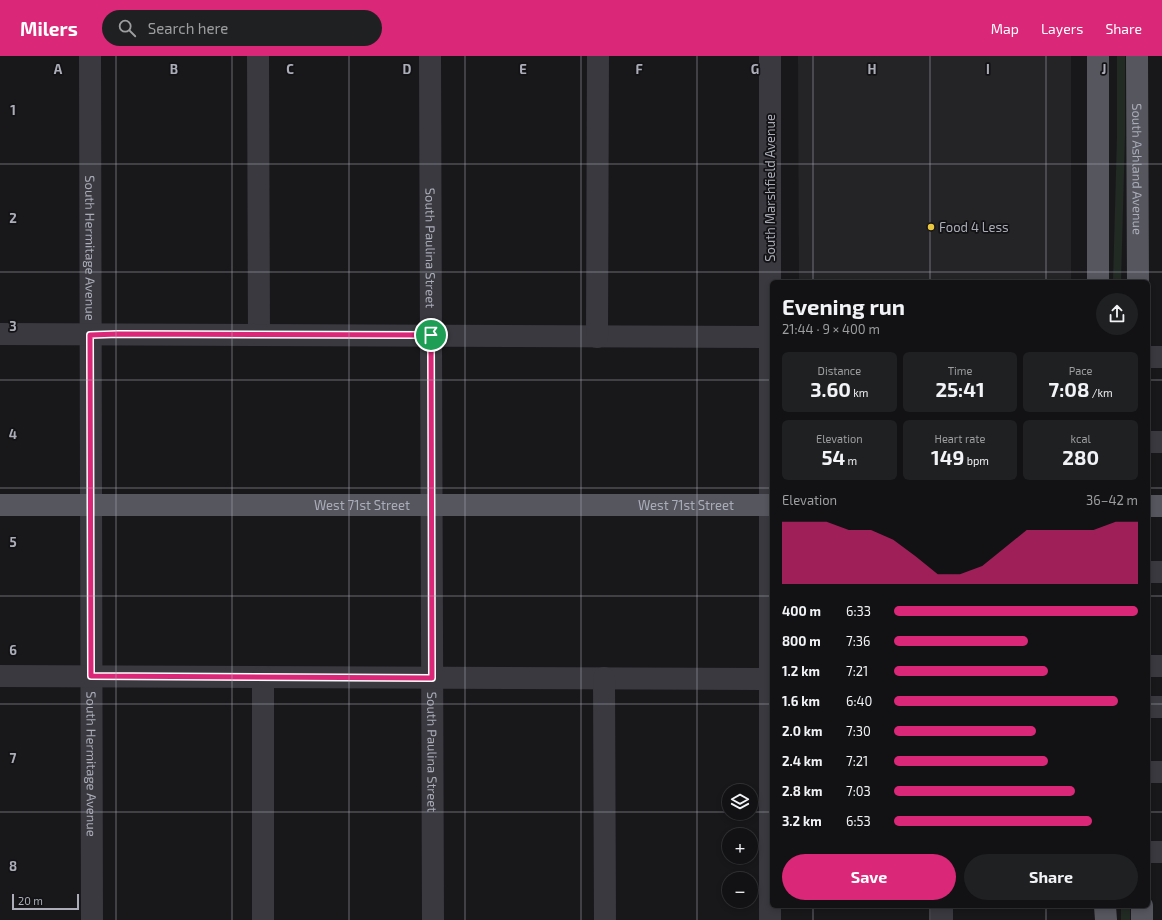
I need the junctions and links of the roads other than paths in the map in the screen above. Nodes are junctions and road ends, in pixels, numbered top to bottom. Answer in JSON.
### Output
{"nodes":[{"id":1,"x":90,"y":56,"type":"edge"},
{"id":2,"x":258,"y":56,"type":"edge"},
{"id":3,"x":430,"y":56,"type":"edge"},
{"id":4,"x":598,"y":56,"type":"edge"},
{"id":5,"x":770,"y":56,"type":"edge"},
{"id":6,"x":1098,"y":56,"type":"edge"},
{"id":7,"x":1137,"y":56,"type":"edge"},
{"id":8,"x":771,"y":280,"type":"edge"},
{"id":9,"x":1098,"y":280,"type":"edge"},
{"id":10,"x":1138,"y":280,"type":"edge"},
{"id":11,"x":0,"y":334,"type":"edge"},
{"id":12,"x":90,"y":335,"type":"junction"},
{"id":13,"x":259,"y":335,"type":"junction"},
{"id":14,"x":431,"y":335,"type":"junction"},
{"id":15,"x":597,"y":337,"type":"junction"},
{"id":16,"x":770,"y":337,"type":"edge"},
{"id":17,"x":1150,"y":357,"type":"edge"},
{"id":18,"x":1162,"y":357,"type":"edge"},
{"id":19,"x":1150,"y":442,"type":"edge"},
{"id":20,"x":1162,"y":442,"type":"edge"},
{"id":21,"x":0,"y":505,"type":"edge"},
{"id":22,"x":91,"y":505,"type":"junction"},
{"id":23,"x":431,"y":505,"type":"junction"},
{"id":24,"x":770,"y":506,"type":"edge"},
{"id":25,"x":1150,"y":506,"type":"edge"},
{"id":26,"x":1162,"y":506,"type":"edge"},
{"id":27,"x":1150,"y":572,"type":"edge"},
{"id":28,"x":1162,"y":572,"type":"edge"},
{"id":29,"x":1150,"y":666,"type":"edge"},
{"id":30,"x":1162,"y":666,"type":"edge"},
{"id":31,"x":0,"y":676,"type":"edge"},
{"id":32,"x":91,"y":676,"type":"junction"},
{"id":33,"x":263,"y":677,"type":"junction"},
{"id":34,"x":432,"y":678,"type":"junction"},
{"id":35,"x":604,"y":678,"type":"junction"},
{"id":36,"x":770,"y":679,"type":"edge"},
{"id":37,"x":1150,"y":707,"type":"edge"},
{"id":38,"x":1162,"y":707,"type":"edge"},
{"id":39,"x":1150,"y":772,"type":"edge"},
{"id":40,"x":1162,"y":772,"type":"edge"},
{"id":41,"x":1150,"y":852,"type":"edge"},
{"id":42,"x":1162,"y":852,"type":"edge"},
{"id":43,"x":770,"y":908,"type":"edge"},
{"id":44,"x":942,"y":908,"type":"edge"},
{"id":45,"x":1105,"y":908,"type":"edge"},
{"id":46,"x":1142,"y":908,"type":"edge"},
{"id":47,"x":92,"y":920,"type":"edge"},
{"id":48,"x":263,"y":920,"type":"edge"},
{"id":49,"x":433,"y":920,"type":"edge"},
{"id":50,"x":605,"y":920,"type":"edge"},
{"id":51,"x":770,"y":920,"type":"edge"},
{"id":52,"x":942,"y":920,"type":"edge"},
{"id":53,"x":1106,"y":920,"type":"edge"},
{"id":54,"x":1142,"y":920,"type":"edge"}],
"edges":[{"from":1,"to":12,"type":"street","name":"South Hermitage Avenue"},
{"from":2,"to":13,"type":"street"},
{"from":3,"to":14,"type":"street","name":"South Paulina Street"},
{"from":4,"to":15,"type":"street"},
{"from":5,"to":8,"type":"street","name":"South Marshfield Avenue"},
{"from":6,"to":9,"type":"main road"},
{"from":7,"to":10,"type":"main road","name":"South Ashland Avenue"},
{"from":11,"to":12,"type":"street"},
{"from":12,"to":13,"type":"street"},
{"from":12,"to":22,"type":"street","name":"South Hermitage Avenue"},
{"from":13,"to":14,"type":"street"},
{"from":14,"to":15,"type":"street"},
{"from":14,"to":23,"type":"street","name":"South Paulina Street"},
{"from":15,"to":16,"type":"street"},
{"from":17,"to":18,"type":"street"},
{"from":19,"to":20,"type":"street"},
{"from":21,"to":22,"type":"main road","name":"West 71st Street"},
{"from":22,"to":23,"type":"main road","name":"West 71st Street"},
{"from":22,"to":32,"type":"street","name":"South Hermitage Avenue"},
{"from":23,"to":24,"type":"main road","name":"West 71st Street"},
{"from":23,"to":34,"type":"street","name":"South Paulina Street"},
{"from":25,"to":26,"type":"main road"},
{"from":27,"to":28,"type":"street"},
{"from":29,"to":30,"type":"street"},
{"from":31,"to":32,"type":"street"},
{"from":32,"to":33,"type":"street"},
{"from":32,"to":47,"type":"street","name":"South Hermitage Avenue"},
{"from":33,"to":34,"type":"street"},
{"from":33,"to":48,"type":"street"},
{"from":34,"to":35,"type":"street"},
{"from":34,"to":49,"type":"street","name":"South Paulina Street"},
{"from":35,"to":36,"type":"street"},
{"from":35,"to":50,"type":"street"},
{"from":37,"to":38,"type":"street"},
{"from":39,"to":40,"type":"street"},
{"from":41,"to":42,"type":"street"},
{"from":43,"to":51,"type":"street","name":"South Marshfield Avenue"},
{"from":44,"to":52,"type":"street"},
{"from":45,"to":53,"type":"main road"},
{"from":46,"to":54,"type":"main road"}]}
